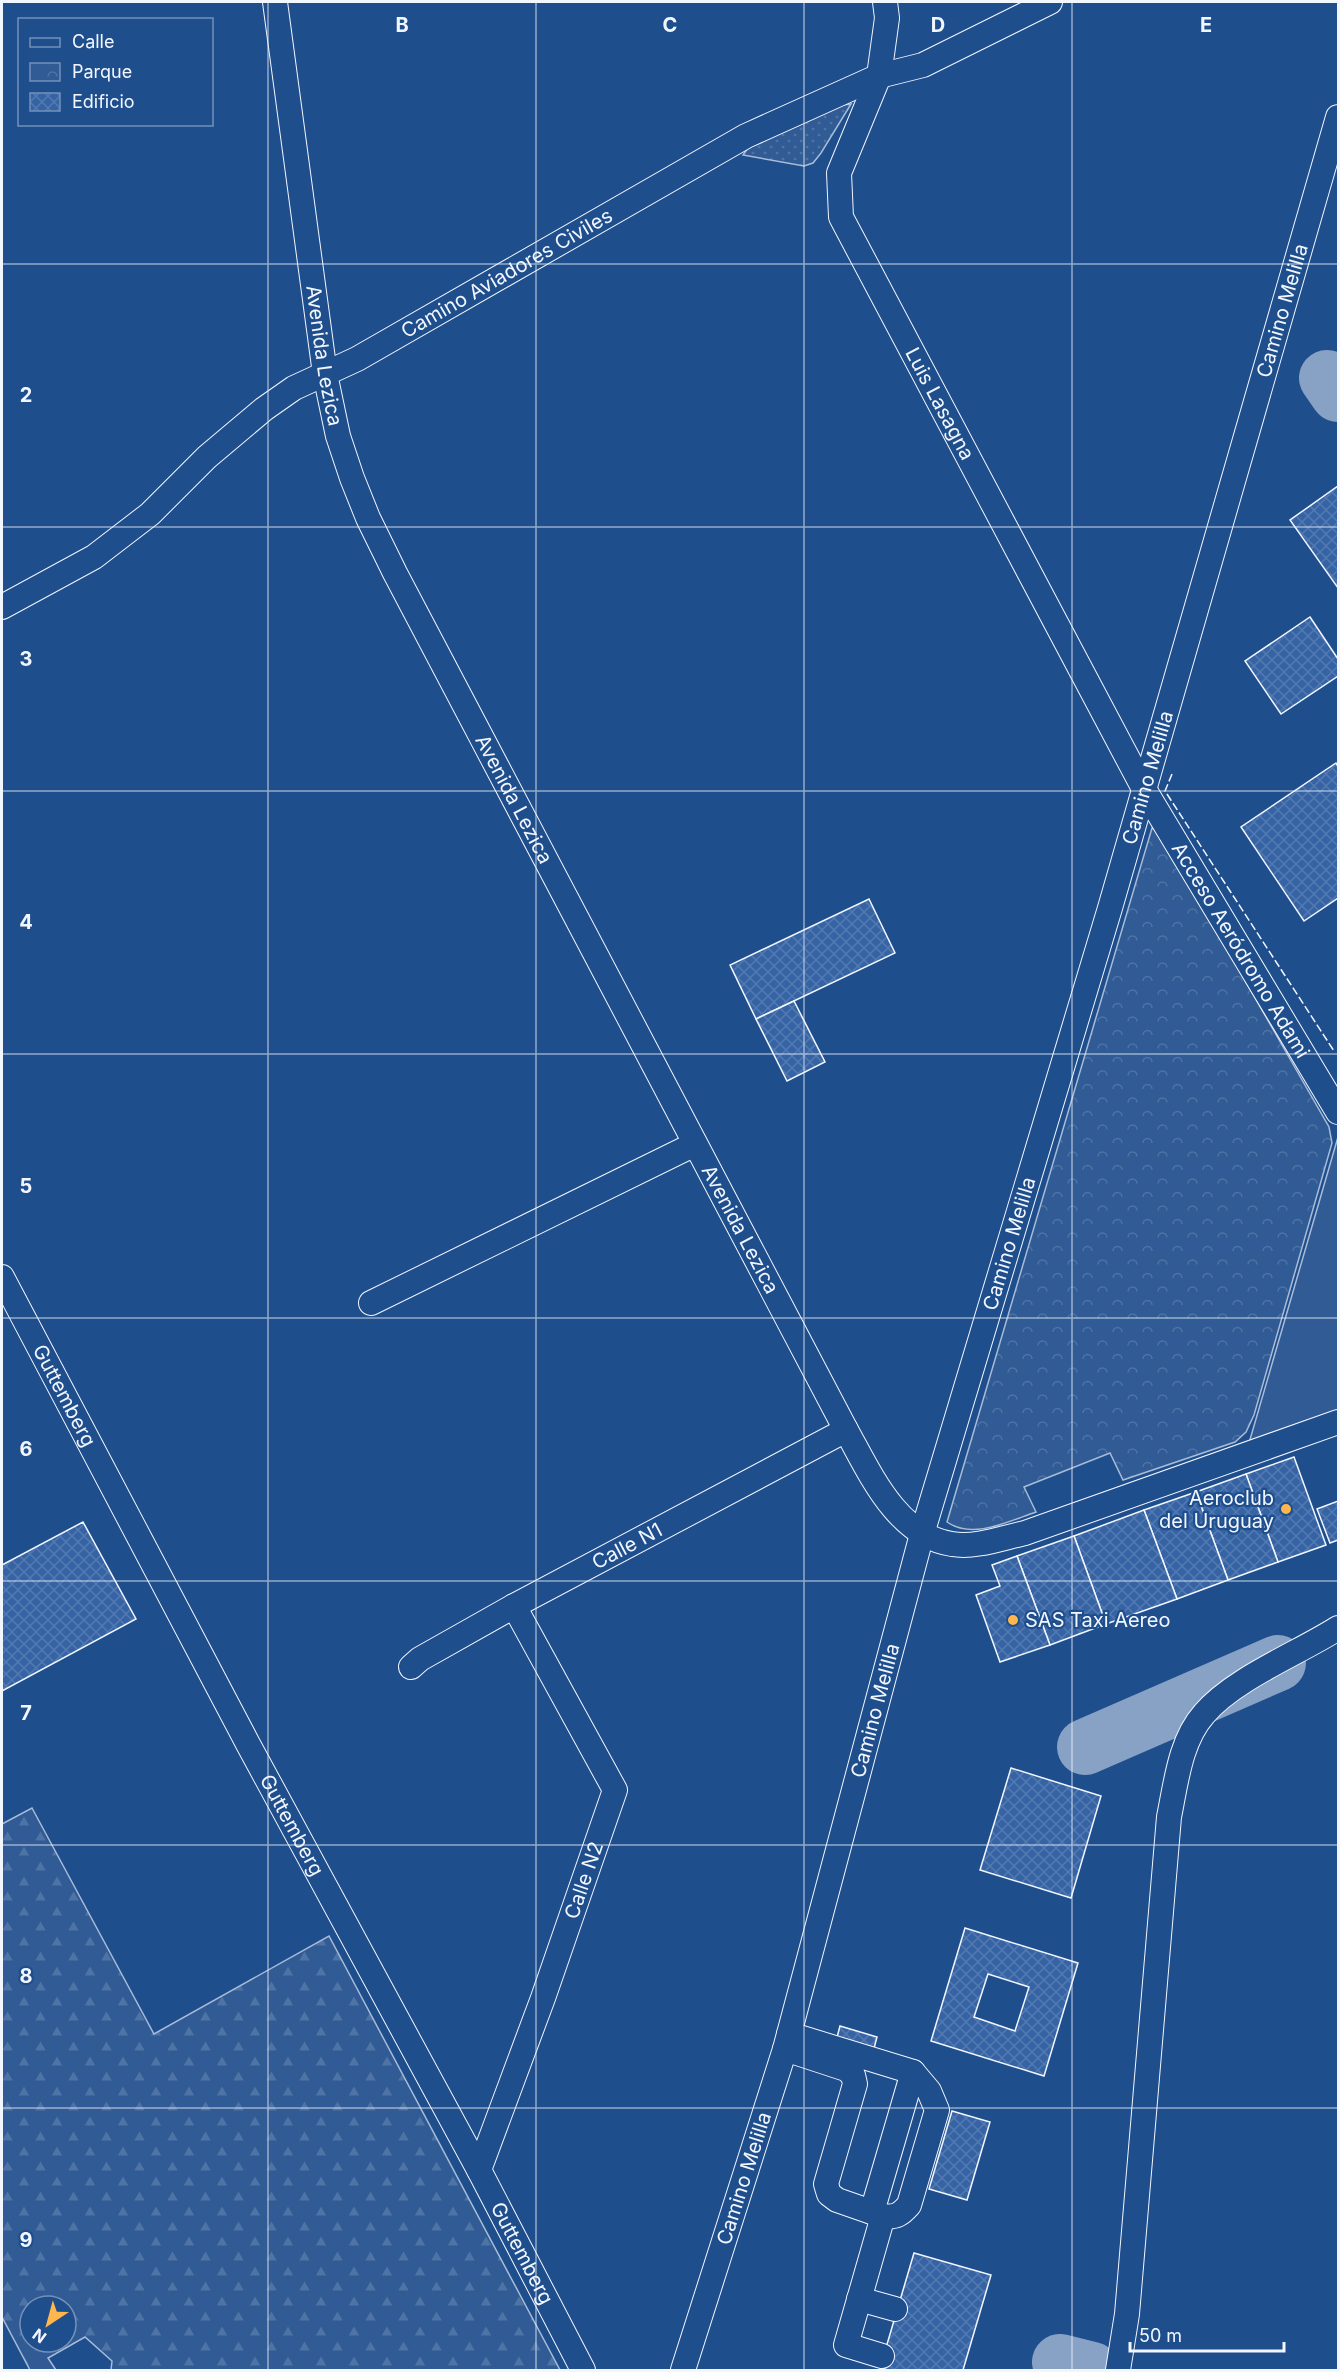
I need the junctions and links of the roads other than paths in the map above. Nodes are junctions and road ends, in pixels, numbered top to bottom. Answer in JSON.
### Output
{"nodes":[{"id":1,"x":275,"y":2,"type":"edge"},
{"id":2,"x":885,"y":2,"type":"edge"},
{"id":3,"x":1050,"y":2,"type":"edge"},
{"id":4,"x":879,"y":76,"type":"junction"},
{"id":5,"x":1338,"y":117,"type":"edge"},
{"id":6,"x":325,"y":374,"type":"junction"},
{"id":7,"x":2,"y":607,"type":"edge"},
{"id":8,"x":1144,"y":789,"type":"junction"},
{"id":9,"x":1338,"y":1112,"type":"edge"},
{"id":10,"x":695,"y":1144,"type":"junction"},
{"id":11,"x":2,"y":1277,"type":"edge"},
{"id":12,"x":371,"y":1304,"type":"dead end"},
{"id":13,"x":1338,"y":1422,"type":"edge"},
{"id":14,"x":846,"y":1430,"type":"junction"},
{"id":15,"x":921,"y":1534,"type":"junction"},
{"id":16,"x":514,"y":1606,"type":"junction"},
{"id":17,"x":1338,"y":1628,"type":"edge"},
{"id":18,"x":411,"y":1667,"type":"dead end"},
{"id":19,"x":787,"y":2041,"type":"junction"},
{"id":20,"x":849,"y":2061,"type":"junction"},
{"id":21,"x":913,"y":2072,"type":"junction"},
{"id":22,"x":479,"y":2170,"type":"junction"},
{"id":23,"x":878,"y":2214,"type":"junction"},
{"id":24,"x":859,"y":2299,"type":"junction"},
{"id":25,"x":895,"y":2310,"type":"dead end"},
{"id":26,"x":882,"y":2356,"type":"dead end"},
{"id":27,"x":583,"y":2370,"type":"edge"},
{"id":28,"x":683,"y":2370,"type":"edge"},
{"id":29,"x":1118,"y":2370,"type":"edge"}],
"edges":[{"from":1,"to":6,"type":"street","name":"Avenida Lezica"},
{"from":2,"to":4,"type":"street","name":"Luis Lasagna"},
{"from":3,"to":4,"type":"street","name":"Camino Aviadores Civiles"},
{"from":4,"to":6,"type":"street","name":"Camino Aviadores Civiles"},
{"from":4,"to":8,"type":"street","name":"Luis Lasagna"},
{"from":5,"to":8,"type":"street","name":"Camino Melilla"},
{"from":6,"to":7,"type":"street","name":"Camino Aviadores Civiles"},
{"from":6,"to":10,"type":"street","name":"Avenida Lezica"},
{"from":8,"to":9,"type":"street","name":"Acceso Aeródromo Adami"},
{"from":8,"to":15,"type":"street","name":"Camino Melilla"},
{"from":10,"to":12,"type":"street"},
{"from":10,"to":14,"type":"street","name":"Avenida Lezica"},
{"from":11,"to":22,"type":"street","name":"Guttemberg"},
{"from":13,"to":15,"type":"street"},
{"from":14,"to":15,"type":"street","name":"Avenida Lezica"},
{"from":14,"to":16,"type":"street","name":"Calle N1"},
{"from":15,"to":19,"type":"street","name":"Camino Melilla"},
{"from":16,"to":18,"type":"street","name":"Calle N1"},
{"from":16,"to":22,"type":"street","name":"Calle N2"},
{"from":17,"to":29,"type":"street"},
{"from":19,"to":20,"type":"street"},
{"from":19,"to":28,"type":"street","name":"Camino Melilla"},
{"from":20,"to":21,"type":"street"},
{"from":20,"to":23,"type":"street"},
{"from":21,"to":23,"type":"street"},
{"from":21,"to":23,"type":"street"},
{"from":22,"to":27,"type":"street","name":"Guttemberg"},
{"from":23,"to":24,"type":"street"},
{"from":24,"to":25,"type":"street"},
{"from":24,"to":26,"type":"street"}]}
